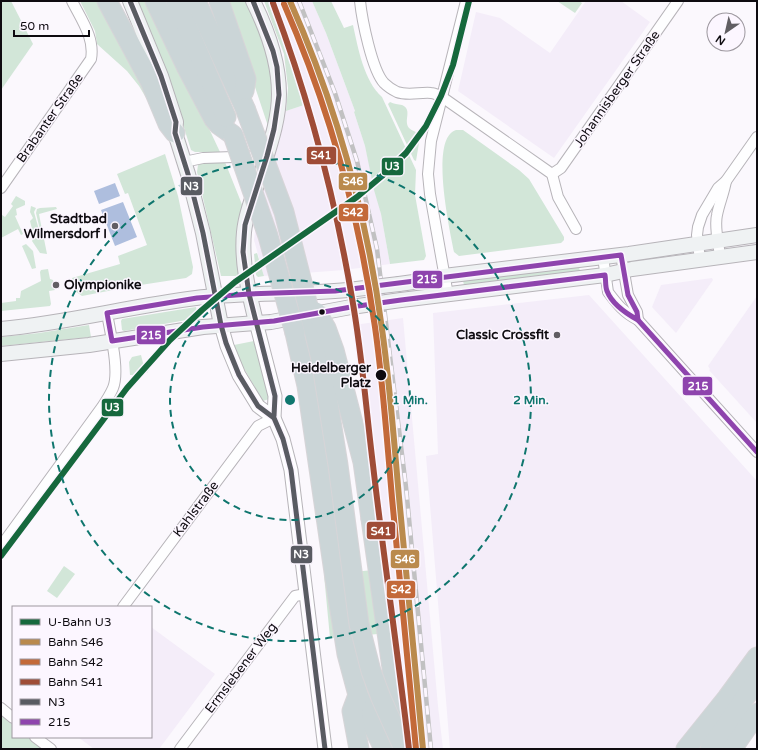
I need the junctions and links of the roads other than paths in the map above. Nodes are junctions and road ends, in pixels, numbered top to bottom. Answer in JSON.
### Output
{"nodes":[{"id":1,"x":72,"y":1,"type":"edge"},
{"id":2,"x":107,"y":1,"type":"edge"},
{"id":3,"x":130,"y":1,"type":"edge"},
{"id":4,"x":155,"y":1,"type":"edge"},
{"id":5,"x":176,"y":1,"type":"edge"},
{"id":6,"x":196,"y":1,"type":"edge"},
{"id":7,"x":219,"y":1,"type":"edge"},
{"id":8,"x":253,"y":1,"type":"edge"},
{"id":9,"x":360,"y":1,"type":"edge"},
{"id":10,"x":466,"y":1,"type":"edge"},
{"id":11,"x":678,"y":1,"type":"edge"},
{"id":12,"x":442,"y":97,"type":"junction"},
{"id":13,"x":244,"y":104,"type":"junction"},
{"id":14,"x":220,"y":117,"type":"junction"},
{"id":15,"x":175,"y":133,"type":"junction"},
{"id":16,"x":757,"y":138,"type":"edge"},
{"id":17,"x":267,"y":156,"type":"junction"},
{"id":18,"x":184,"y":162,"type":"junction"},
{"id":19,"x":552,"y":174,"type":"junction"},
{"id":20,"x":726,"y":181,"type":"junction"},
{"id":21,"x":1,"y":188,"type":"edge"},
{"id":22,"x":576,"y":229,"type":"dead end"},
{"id":23,"x":757,"y":235,"type":"edge"},
{"id":24,"x":718,"y":241,"type":"junction"},
{"id":25,"x":698,"y":244,"type":"junction"},
{"id":26,"x":757,"y":252,"type":"edge"},
{"id":27,"x":621,"y":254,"type":"junction"},
{"id":28,"x":603,"y":257,"type":"junction"},
{"id":29,"x":720,"y":257,"type":"junction"},
{"id":30,"x":700,"y":260,"type":"junction"},
{"id":31,"x":624,"y":271,"type":"junction"},
{"id":32,"x":605,"y":275,"type":"junction"},
{"id":33,"x":444,"y":276,"type":"junction"},
{"id":34,"x":249,"y":294,"type":"junction"},
{"id":35,"x":305,"y":294,"type":"junction"},
{"id":36,"x":448,"y":295,"type":"junction"},
{"id":37,"x":215,"y":296,"type":"junction"},
{"id":38,"x":108,"y":313,"type":"junction"},
{"id":39,"x":638,"y":320,"type":"junction"},
{"id":40,"x":256,"y":322,"type":"junction"},
{"id":41,"x":221,"y":326,"type":"junction"},
{"id":42,"x":1,"y":329,"type":"edge"},
{"id":43,"x":112,"y":341,"type":"junction"},
{"id":44,"x":1,"y":354,"type":"edge"},
{"id":45,"x":274,"y":418,"type":"junction"},
{"id":46,"x":757,"y":452,"type":"edge"},
{"id":47,"x":1,"y":546,"type":"edge"},
{"id":48,"x":306,"y":594,"type":"junction"},
{"id":49,"x":124,"y":606,"type":"edge"},
{"id":50,"x":757,"y":657,"type":"edge"},
{"id":51,"x":757,"y":680,"type":"edge"},
{"id":52,"x":358,"y":696,"type":"junction"},
{"id":53,"x":1,"y":708,"type":"edge"},
{"id":54,"x":757,"y":713,"type":"edge"},
{"id":55,"x":12,"y":717,"type":"edge"},
{"id":56,"x":757,"y":720,"type":"edge"},
{"id":57,"x":36,"y":738,"type":"edge"},
{"id":58,"x":51,"y":749,"type":"edge"},
{"id":59,"x":180,"y":749,"type":"edge"},
{"id":60,"x":325,"y":749,"type":"edge"},
{"id":61,"x":359,"y":749,"type":"edge"},
{"id":62,"x":384,"y":749,"type":"edge"},
{"id":63,"x":402,"y":749,"type":"edge"},
{"id":64,"x":686,"y":749,"type":"edge"},
{"id":65,"x":710,"y":749,"type":"edge"},
{"id":66,"x":732,"y":749,"type":"edge"},
{"id":67,"x":742,"y":749,"type":"edge"}],
"edges":[{"from":1,"to":21,"type":"street","name":"Brabanter Straße"},
{"from":2,"to":15,"type":"highway"},
{"from":3,"to":15,"type":"main road"},
{"from":4,"to":14,"type":"highway"},
{"from":5,"to":14,"type":"highway"},
{"from":6,"to":13,"type":"highway"},
{"from":7,"to":13,"type":"highway"},
{"from":8,"to":17,"type":"main road"},
{"from":9,"to":12,"type":"street"},
{"from":10,"to":12,"type":"street"},
{"from":11,"to":19,"type":"street","name":"Johannisberger Straße"},
{"from":12,"to":19,"type":"street"},
{"from":12,"to":33,"type":"street"},
{"from":13,"to":35,"type":"highway","bridge":true},
{"from":14,"to":52,"type":"highway","bridge":true},
{"from":15,"to":18,"type":"main road"},
{"from":16,"to":20,"type":"street"},
{"from":17,"to":18,"type":"street"},
{"from":17,"to":34,"type":"main road"},
{"from":18,"to":37,"type":"main road"},
{"from":19,"to":22,"type":"street"},
{"from":20,"to":24,"type":"street"},
{"from":20,"to":25,"type":"street"},
{"from":23,"to":24,"type":"main road"},
{"from":24,"to":25,"type":"main road"},
{"from":24,"to":29,"type":"street"},
{"from":25,"to":27,"type":"main road"},
{"from":25,"to":30,"type":"street"},
{"from":26,"to":29,"type":"main road"},
{"from":27,"to":28,"type":"main road"},
{"from":27,"to":31,"type":"street"},
{"from":28,"to":32,"type":"street"},
{"from":28,"to":33,"type":"main road"},
{"from":29,"to":30,"type":"main road"},
{"from":30,"to":31,"type":"main road"},
{"from":31,"to":32,"type":"main road"},
{"from":31,"to":39,"type":"street"},
{"from":32,"to":36,"type":"main road"},
{"from":32,"to":39,"type":"street"},
{"from":33,"to":34,"type":"main road","bridge":true},
{"from":33,"to":36,"type":"street"},
{"from":34,"to":37,"type":"main road"},
{"from":34,"to":40,"type":"main road"},
{"from":35,"to":63,"type":"highway","bridge":true},
{"from":35,"to":63,"type":"highway","bridge":true},
{"from":36,"to":40,"type":"main road","bridge":true},
{"from":37,"to":38,"type":"main road"},
{"from":37,"to":41,"type":"main road"},
{"from":38,"to":42,"type":"main road"},
{"from":38,"to":43,"type":"street"},
{"from":39,"to":46,"type":"street"},
{"from":40,"to":41,"type":"main road"},
{"from":40,"to":45,"type":"street"},
{"from":41,"to":43,"type":"main road"},
{"from":41,"to":45,"type":"street"},
{"from":43,"to":44,"type":"main road"},
{"from":43,"to":47,"type":"street"},
{"from":45,"to":48,"type":"street"},
{"from":45,"to":49,"type":"street","name":"Kahlstraße"},
{"from":48,"to":59,"type":"street","name":"Ermslebener Weg"},
{"from":48,"to":60,"type":"street"},
{"from":50,"to":64,"type":"highway"},
{"from":51,"to":65,"type":"highway"},
{"from":52,"to":61,"type":"highway"},
{"from":52,"to":62,"type":"highway"},
{"from":53,"to":55,"type":"street"},
{"from":54,"to":66,"type":"highway"},
{"from":56,"to":67,"type":"highway"},
{"from":57,"to":58,"type":"street"}]}
